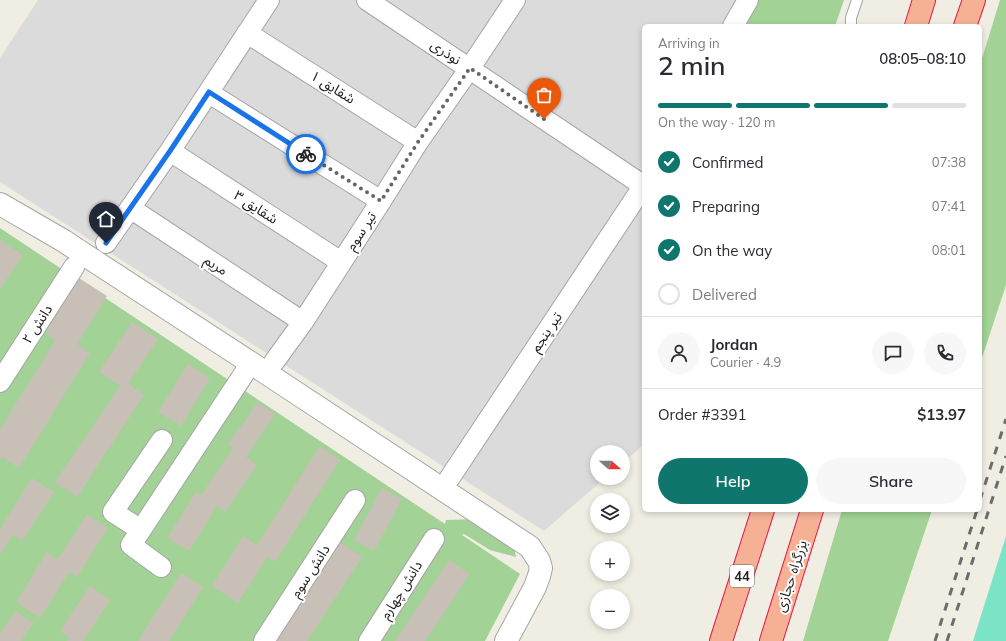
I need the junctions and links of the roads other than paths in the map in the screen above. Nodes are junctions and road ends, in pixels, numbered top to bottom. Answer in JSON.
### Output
{"nodes":[{"id":1,"x":269,"y":0,"type":"edge"},
{"id":2,"x":367,"y":0,"type":"edge"},
{"id":3,"x":515,"y":0,"type":"edge"},
{"id":4,"x":748,"y":0,"type":"edge"},
{"id":5,"x":857,"y":0,"type":"edge"},
{"id":6,"x":924,"y":0,"type":"edge"},
{"id":7,"x":974,"y":0,"type":"edge"},
{"id":8,"x":734,"y":24,"type":"edge"},
{"id":9,"x":851,"y":24,"type":"edge"},
{"id":10,"x":917,"y":24,"type":"edge"},
{"id":11,"x":966,"y":24,"type":"edge"},
{"id":12,"x":247,"y":33,"type":"junction"},
{"id":13,"x":470,"y":68,"type":"junction"},
{"id":14,"x":209,"y":92,"type":"junction"},
{"id":15,"x":418,"y":142,"type":"junction"},
{"id":16,"x":170,"y":151,"type":"junction"},
{"id":17,"x":642,"y":184,"type":"edge"},
{"id":18,"x":642,"y":188,"type":"edge"},
{"id":19,"x":381,"y":201,"type":"junction"},
{"id":20,"x":0,"y":204,"type":"edge"},
{"id":21,"x":130,"y":208,"type":"junction"},
{"id":22,"x":106,"y":243,"type":"dead end"},
{"id":23,"x":341,"y":262,"type":"junction"},
{"id":24,"x":74,"y":267,"type":"dead end"},
{"id":25,"x":303,"y":322,"type":"junction"},
{"id":26,"x":274,"y":362,"type":"dead end"},
{"id":27,"x":251,"y":363,"type":"junction"},
{"id":28,"x":0,"y":382,"type":"edge"},
{"id":29,"x":162,"y":440,"type":"dead end"},
{"id":30,"x":449,"y":479,"type":"dead end"},
{"id":31,"x":355,"y":500,"type":"dead end"},
{"id":32,"x":762,"y":512,"type":"edge"},
{"id":33,"x":811,"y":512,"type":"edge"},
{"id":34,"x":141,"y":530,"type":"junction"},
{"id":35,"x":434,"y":538,"type":"dead end"},
{"id":36,"x":161,"y":567,"type":"dead end"},
{"id":37,"x":264,"y":641,"type":"edge"},
{"id":38,"x":369,"y":641,"type":"edge"},
{"id":39,"x":506,"y":641,"type":"edge"},
{"id":40,"x":721,"y":641,"type":"edge"},
{"id":41,"x":771,"y":641,"type":"edge"}],
"edges":[{"from":1,"to":12,"type":"street"},
{"from":2,"to":13,"type":"street","name":"نوذری"},
{"from":3,"to":13,"type":"street","name":"تیر سوم"},
{"from":4,"to":8,"type":"street"},
{"from":5,"to":9,"type":"lane"},
{"from":6,"to":10,"type":"highway"},
{"from":7,"to":11,"type":"highway"},
{"from":12,"to":14,"type":"street"},
{"from":12,"to":15,"type":"street","name":"شقایق ۱"},
{"from":13,"to":15,"type":"street","name":"تیر سوم"},
{"from":13,"to":17,"type":"street","name":"نوذری"},
{"from":14,"to":16,"type":"street"},
{"from":14,"to":19,"type":"street"},
{"from":15,"to":19,"type":"street","name":"تیر سوم"},
{"from":16,"to":21,"type":"street"},
{"from":16,"to":23,"type":"street","name":"شقایق ۳"},
{"from":18,"to":30,"type":"street","name":"تیر پنجم"},
{"from":19,"to":23,"type":"street","name":"تیر سوم"},
{"from":20,"to":27,"type":"street"},
{"from":21,"to":22,"type":"street"},
{"from":21,"to":25,"type":"street","name":"مریم"},
{"from":23,"to":25,"type":"street","name":"تیر سوم"},
{"from":24,"to":28,"type":"street","name":"دانش ۲"},
{"from":25,"to":26,"type":"street","name":"تیر سوم"},
{"from":27,"to":34,"type":"street"},
{"from":27,"to":39,"type":"street"},
{"from":29,"to":34,"type":"street"},
{"from":31,"to":37,"type":"street","name":"دانش سوم"},
{"from":32,"to":40,"type":"highway","number":"44"},
{"from":33,"to":41,"type":"highway","name":"بزرگراه حجازی"},
{"from":34,"to":36,"type":"street"},
{"from":35,"to":38,"type":"street","name":"دانش چهارم"}]}
